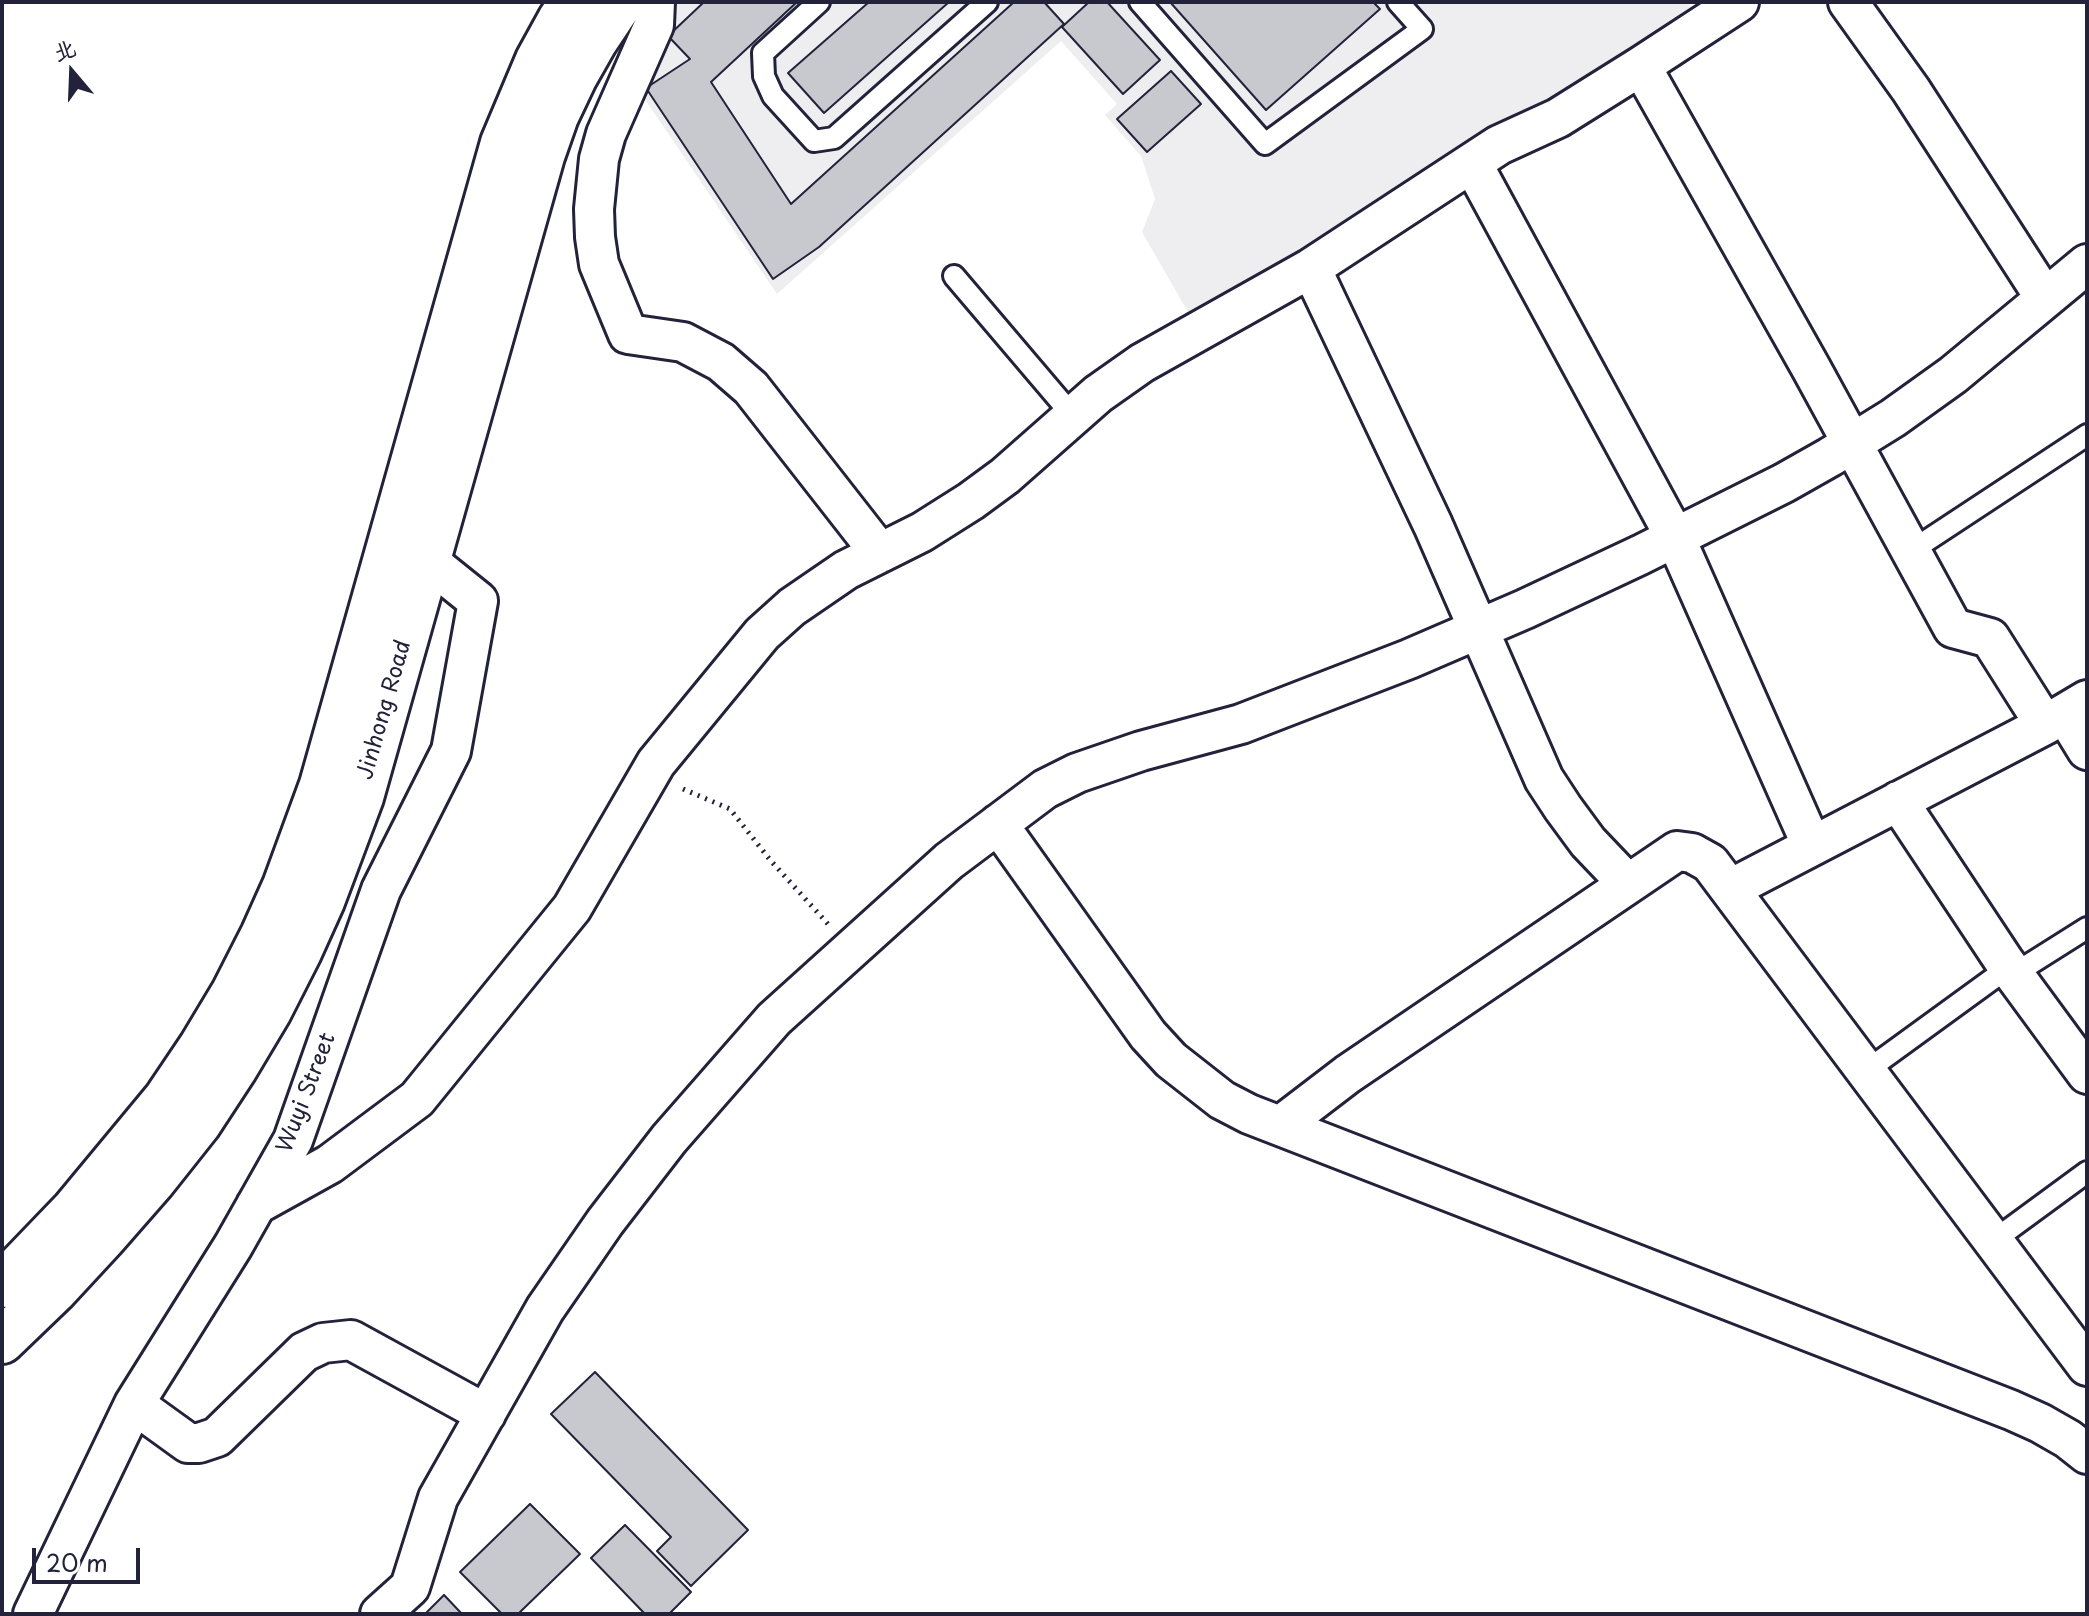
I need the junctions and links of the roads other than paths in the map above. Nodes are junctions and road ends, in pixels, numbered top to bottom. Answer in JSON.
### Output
{"nodes":[{"id":1,"x":572,"y":2,"type":"edge"},
{"id":2,"x":621,"y":2,"type":"edge"},
{"id":3,"x":655,"y":2,"type":"edge"},
{"id":4,"x":819,"y":2,"type":"edge"},
{"id":5,"x":987,"y":2,"type":"edge"},
{"id":6,"x":1140,"y":2,"type":"edge"},
{"id":7,"x":1398,"y":2,"type":"edge"},
{"id":8,"x":1739,"y":2,"type":"edge"},
{"id":9,"x":1848,"y":2,"type":"edge"},
{"id":10,"x":1641,"y":66,"type":"junction"},
{"id":11,"x":1472,"y":163,"type":"junction"},
{"id":12,"x":1311,"y":268,"type":"junction"},
{"id":13,"x":2085,"y":269,"type":"edge"},
{"id":14,"x":954,"y":276,"type":"dead end"},
{"id":15,"x":2045,"y":298,"type":"junction"},
{"id":16,"x":1073,"y":416,"type":"junction"},
{"id":17,"x":2087,"y":435,"type":"edge"},
{"id":18,"x":1853,"y":443,"type":"junction"},
{"id":19,"x":1675,"y":537,"type":"junction"},
{"id":20,"x":1911,"y":551,"type":"junction"},
{"id":21,"x":880,"y":553,"type":"junction"},
{"id":22,"x":427,"y":560,"type":"junction"},
{"id":23,"x":1478,"y":629,"type":"junction"},
{"id":24,"x":2065,"y":713,"type":"edge"},
{"id":25,"x":2087,"y":750,"type":"edge"},
{"id":26,"x":1898,"y":801,"type":"junction"},
{"id":27,"x":998,"y":824,"type":"junction"},
{"id":28,"x":1812,"y":846,"type":"junction"},
{"id":29,"x":1628,"y":884,"type":"junction"},
{"id":30,"x":1730,"y":889,"type":"junction"},
{"id":31,"x":2087,"y":928,"type":"edge"},
{"id":32,"x":2012,"y":971,"type":"junction"},
{"id":33,"x":1866,"y":1071,"type":"junction"},
{"id":34,"x":2087,"y":1074,"type":"edge"},
{"id":35,"x":1280,"y":1126,"type":"junction"},
{"id":36,"x":2087,"y":1172,"type":"edge"},
{"id":37,"x":256,"y":1205,"type":"junction"},
{"id":38,"x":1993,"y":1241,"type":"junction"},
{"id":39,"x":2,"y":1285,"type":"edge"},
{"id":40,"x":2,"y":1341,"type":"edge"},
{"id":41,"x":2087,"y":1366,"type":"edge"},
{"id":42,"x":134,"y":1404,"type":"junction"},
{"id":43,"x":486,"y":1414,"type":"junction"},
{"id":44,"x":2087,"y":1453,"type":"edge"},
{"id":45,"x":33,"y":1614,"type":"edge"},
{"id":46,"x":380,"y":1614,"type":"edge"}],
"edges":[{"from":1,"to":39,"type":"main road","name":"Jinhong Road"},
{"from":2,"to":22,"type":"main road","name":"Jinhong Road"},
{"from":3,"to":21,"type":"street"},
{"from":4,"to":5,"type":"lane"},
{"from":6,"to":7,"type":"lane"},
{"from":8,"to":10,"type":"street"},
{"from":9,"to":15,"type":"street"},
{"from":10,"to":11,"type":"street"},
{"from":10,"to":18,"type":"street"},
{"from":11,"to":12,"type":"street"},
{"from":11,"to":19,"type":"street"},
{"from":12,"to":16,"type":"street"},
{"from":12,"to":23,"type":"street"},
{"from":13,"to":15,"type":"street"},
{"from":14,"to":16,"type":"lane"},
{"from":15,"to":18,"type":"street"},
{"from":16,"to":21,"type":"street"},
{"from":17,"to":20,"type":"lane"},
{"from":18,"to":19,"type":"street"},
{"from":18,"to":20,"type":"street"},
{"from":19,"to":23,"type":"street"},
{"from":19,"to":28,"type":"street"},
{"from":20,"to":24,"type":"street"},
{"from":21,"to":37,"type":"street"},
{"from":22,"to":37,"type":"street","name":"Wuyi Street"},
{"from":22,"to":40,"type":"main road","name":"Jinhong Road"},
{"from":23,"to":27,"type":"street"},
{"from":23,"to":29,"type":"street"},
{"from":24,"to":25,"type":"street"},
{"from":24,"to":26,"type":"street"},
{"from":26,"to":28,"type":"street"},
{"from":26,"to":32,"type":"street"},
{"from":27,"to":35,"type":"street"},
{"from":27,"to":43,"type":"street"},
{"from":28,"to":30,"type":"street"},
{"from":29,"to":30,"type":"street"},
{"from":29,"to":35,"type":"street"},
{"from":30,"to":33,"type":"street"},
{"from":31,"to":32,"type":"lane"},
{"from":32,"to":33,"type":"lane"},
{"from":32,"to":34,"type":"street"},
{"from":33,"to":38,"type":"street"},
{"from":35,"to":44,"type":"street"},
{"from":36,"to":38,"type":"lane"},
{"from":37,"to":42,"type":"street","name":"Wuyi Street"},
{"from":38,"to":41,"type":"street"},
{"from":42,"to":43,"type":"street"},
{"from":42,"to":45,"type":"street","name":"Wuyi Street"},
{"from":43,"to":46,"type":"street"}]}
